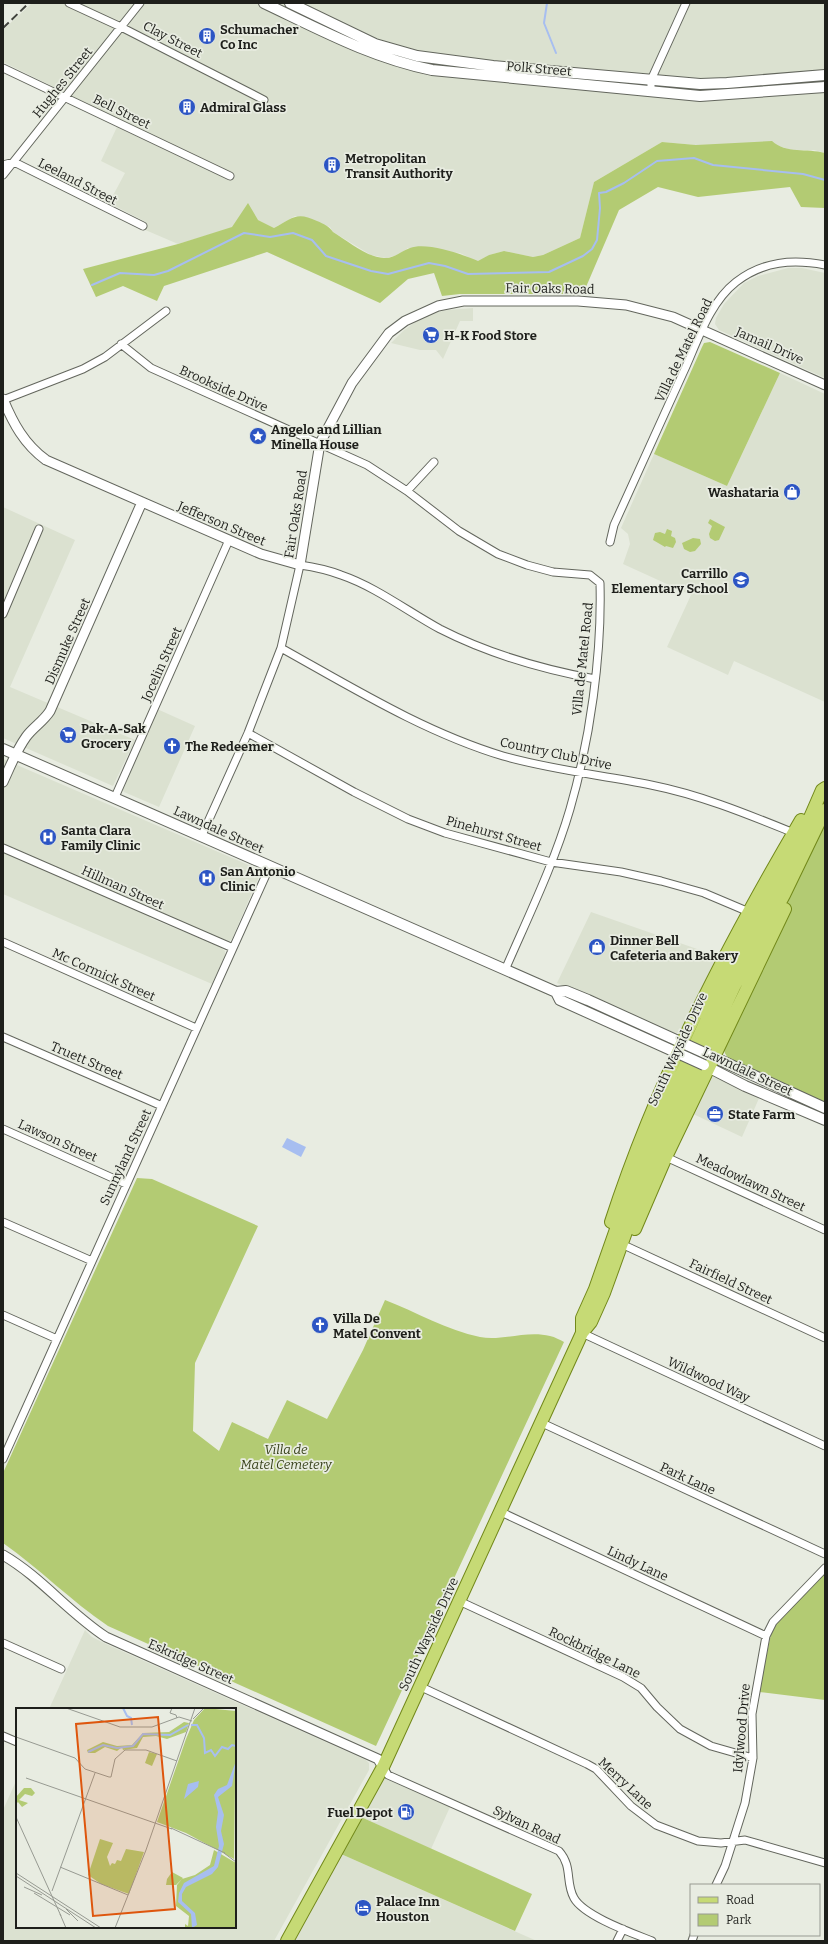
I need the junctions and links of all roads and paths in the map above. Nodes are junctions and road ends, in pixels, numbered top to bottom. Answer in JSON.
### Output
{"nodes":[{"id":1,"x":69,"y":3,"type":"edge"},
{"id":2,"x":140,"y":3,"type":"edge"},
{"id":3,"x":264,"y":3,"type":"edge"},
{"id":4,"x":290,"y":3,"type":"edge"},
{"id":5,"x":686,"y":3,"type":"edge"},
{"id":6,"x":332,"y":24,"type":"junction"},
{"id":7,"x":121,"y":27,"type":"junction"},
{"id":8,"x":327,"y":34,"type":"junction"},
{"id":9,"x":434,"y":58,"type":"junction"},
{"id":10,"x":455,"y":62,"type":"junction"},
{"id":11,"x":3,"y":68,"type":"edge"},
{"id":12,"x":432,"y":70,"type":"junction"},
{"id":13,"x":540,"y":70,"type":"junction"},
{"id":14,"x":454,"y":73,"type":"junction"},
{"id":15,"x":825,"y":75,"type":"edge"},
{"id":16,"x":651,"y":80,"type":"junction"},
{"id":17,"x":539,"y":81,"type":"junction"},
{"id":18,"x":825,"y":87,"type":"edge"},
{"id":19,"x":652,"y":91,"type":"junction"},
{"id":20,"x":65,"y":97,"type":"junction"},
{"id":21,"x":264,"y":100,"type":"dead end"},
{"id":22,"x":14,"y":162,"type":"junction"},
{"id":23,"x":3,"y":165,"type":"edge"},
{"id":24,"x":3,"y":176,"type":"edge"},
{"id":25,"x":230,"y":176,"type":"dead end"},
{"id":26,"x":143,"y":226,"type":"dead end"},
{"id":27,"x":825,"y":265,"type":"edge"},
{"id":28,"x":166,"y":311,"type":"dead end"},
{"id":29,"x":704,"y":329,"type":"junction"},
{"id":30,"x":122,"y":344,"type":"junction"},
{"id":31,"x":825,"y":385,"type":"edge"},
{"id":32,"x":3,"y":399,"type":"edge"},
{"id":33,"x":320,"y":443,"type":"junction"},
{"id":34,"x":434,"y":462,"type":"dead end"},
{"id":35,"x":406,"y":491,"type":"junction"},
{"id":36,"x":142,"y":502,"type":"junction"},
{"id":37,"x":39,"y":529,"type":"dead end"},
{"id":38,"x":228,"y":540,"type":"junction"},
{"id":39,"x":610,"y":542,"type":"dead end"},
{"id":40,"x":300,"y":565,"type":"junction"},
{"id":41,"x":595,"y":578,"type":"joint"},
{"id":42,"x":3,"y":614,"type":"edge"},
{"id":43,"x":281,"y":648,"type":"junction"},
{"id":44,"x":595,"y":679,"type":"junction"},
{"id":45,"x":248,"y":733,"type":"junction"},
{"id":46,"x":3,"y":749,"type":"edge"},
{"id":47,"x":15,"y":754,"type":"junction"},
{"id":48,"x":580,"y":772,"type":"junction"},
{"id":49,"x":3,"y":782,"type":"edge"},
{"id":50,"x":822,"y":793,"type":"edge"},
{"id":51,"x":115,"y":797,"type":"junction"},
{"id":52,"x":825,"y":811,"type":"edge"},
{"id":53,"x":794,"y":833,"type":"junction"},
{"id":54,"x":202,"y":836,"type":"junction"},
{"id":55,"x":3,"y":848,"type":"edge"},
{"id":56,"x":551,"y":862,"type":"junction"},
{"id":57,"x":270,"y":866,"type":"junction"},
{"id":58,"x":749,"y":912,"type":"junction"},
{"id":59,"x":3,"y":942,"type":"edge"},
{"id":60,"x":233,"y":948,"type":"junction"},
{"id":61,"x":505,"y":970,"type":"junction"},
{"id":62,"x":556,"y":992,"type":"junction"},
{"id":63,"x":588,"y":1000,"type":"junction"},
{"id":64,"x":583,"y":1011,"type":"junction"},
{"id":65,"x":196,"y":1028,"type":"junction"},
{"id":66,"x":3,"y":1037,"type":"edge"},
{"id":67,"x":682,"y":1049,"type":"junction"},
{"id":68,"x":709,"y":1061,"type":"junction"},
{"id":69,"x":162,"y":1106,"type":"junction"},
{"id":70,"x":821,"y":1106,"type":"edge"},
{"id":71,"x":812,"y":1115,"type":"junction"},
{"id":72,"x":825,"y":1120,"type":"edge"},
{"id":73,"x":3,"y":1129,"type":"edge"},
{"id":74,"x":666,"y":1157,"type":"junction"},
{"id":75,"x":126,"y":1184,"type":"junction"},
{"id":76,"x":3,"y":1222,"type":"edge"},
{"id":77,"x":825,"y":1230,"type":"edge"},
{"id":78,"x":628,"y":1247,"type":"junction"},
{"id":79,"x":92,"y":1261,"type":"junction"},
{"id":80,"x":600,"y":1291,"type":"junction"},
{"id":81,"x":3,"y":1315,"type":"edge"},
{"id":82,"x":582,"y":1333,"type":"junction"},
{"id":83,"x":825,"y":1338,"type":"edge"},
{"id":84,"x":57,"y":1339,"type":"junction"},
{"id":85,"x":542,"y":1423,"type":"junction"},
{"id":86,"x":825,"y":1446,"type":"edge"},
{"id":87,"x":3,"y":1458,"type":"edge"},
{"id":88,"x":501,"y":1512,"type":"junction"},
{"id":89,"x":825,"y":1554,"type":"edge"},
{"id":90,"x":3,"y":1555,"type":"edge"},
{"id":91,"x":825,"y":1568,"type":"edge"},
{"id":92,"x":460,"y":1600,"type":"junction"},
{"id":93,"x":766,"y":1636,"type":"junction"},
{"id":94,"x":3,"y":1643,"type":"edge"},
{"id":95,"x":61,"y":1669,"type":"dead end"},
{"id":96,"x":419,"y":1686,"type":"junction"},
{"id":97,"x":3,"y":1736,"type":"edge"},
{"id":98,"x":16,"y":1742,"type":"edge"},
{"id":99,"x":753,"y":1758,"type":"junction"},
{"id":100,"x":383,"y":1767,"type":"junction"},
{"id":101,"x":733,"y":1841,"type":"junction"},
{"id":102,"x":825,"y":1863,"type":"edge"},
{"id":103,"x":716,"y":1884,"type":"edge"},
{"id":104,"x":623,"y":1929,"type":"junction"},
{"id":105,"x":287,"y":1941,"type":"edge"},
{"id":106,"x":617,"y":1941,"type":"edge"},
{"id":107,"x":652,"y":1941,"type":"edge"}],
"edges":[{"from":1,"to":7,"type":"street","name":"Clay Street"},
{"from":2,"to":7,"type":"street","name":"Hughes Street"},
{"from":3,"to":8,"type":"main road","name":"Polk Street"},
{"from":4,"to":6,"type":"main road","name":"Polk Street"},
{"from":5,"to":16,"type":"street"},
{"from":6,"to":8,"type":"main road"},
{"from":6,"to":9,"type":"main road","name":"Polk Street"},
{"from":7,"to":20,"type":"street","name":"Hughes Street"},
{"from":7,"to":21,"type":"street","name":"Clay Street"},
{"from":8,"to":12,"type":"main road","name":"Polk Street"},
{"from":9,"to":10,"type":"main road","name":"Polk Street"},
{"from":9,"to":12,"type":"main road"},
{"from":10,"to":13,"type":"main road","name":"Polk Street"},
{"from":10,"to":14,"type":"main road"},
{"from":11,"to":20,"type":"street","name":"Bell Street"},
{"from":12,"to":14,"type":"main road","name":"Polk Street"},
{"from":13,"to":16,"type":"main road","name":"Polk Street"},
{"from":13,"to":17,"type":"main road"},
{"from":14,"to":17,"type":"main road","name":"Polk Street"},
{"from":15,"to":16,"type":"main road","name":"Polk Street"},
{"from":16,"to":19,"type":"street"},
{"from":17,"to":19,"type":"main road","name":"Polk Street"},
{"from":18,"to":19,"type":"main road","name":"Polk Street"},
{"from":20,"to":22,"type":"street","name":"Hughes Street"},
{"from":20,"to":25,"type":"street","name":"Bell Street"},
{"from":22,"to":23,"type":"street"},
{"from":22,"to":24,"type":"street","name":"Hughes Street"},
{"from":22,"to":26,"type":"street","name":"Leeland Street"},
{"from":27,"to":29,"type":"street","name":"Villa de Matel Road"},
{"from":28,"to":30,"type":"street"},
{"from":29,"to":31,"type":"street","name":"Jamail Drive"},
{"from":29,"to":33,"type":"street","name":"Fair Oaks Road"},
{"from":29,"to":39,"type":"street","name":"Villa de Matel Road"},
{"from":30,"to":32,"type":"street"},
{"from":30,"to":33,"type":"street","name":"Brookside Drive"},
{"from":32,"to":36,"type":"street","name":"Jefferson Street"},
{"from":33,"to":35,"type":"street","name":"Brookside Drive"},
{"from":33,"to":40,"type":"street","name":"Fair Oaks Road"},
{"from":34,"to":35,"type":"street"},
{"from":35,"to":41,"type":"street","name":"Brookside Drive"},
{"from":36,"to":38,"type":"street","name":"Jefferson Street"},
{"from":36,"to":47,"type":"street","name":"Dismuke Street"},
{"from":37,"to":42,"type":"street"},
{"from":38,"to":40,"type":"street","name":"Jefferson Street"},
{"from":38,"to":51,"type":"street","name":"Jocelin Street"},
{"from":40,"to":43,"type":"street","name":"Fair Oaks Road"},
{"from":40,"to":44,"type":"street","name":"Jefferson Street"},
{"from":41,"to":44,"type":"street","name":"Villa de Matel Road"},
{"from":43,"to":45,"type":"street","name":"Fair Oaks Road"},
{"from":43,"to":48,"type":"street","name":"Country Club Drive"},
{"from":44,"to":48,"type":"street","name":"Villa de Matel Road"},
{"from":45,"to":54,"type":"street","name":"Fair Oaks Road"},
{"from":45,"to":56,"type":"street","name":"Pinehurst Street"},
{"from":46,"to":47,"type":"main road","name":"Lawndale Street"},
{"from":47,"to":49,"type":"street","name":"Dismuke Street"},
{"from":47,"to":51,"type":"main road","name":"Lawndale Street"},
{"from":48,"to":53,"type":"street","name":"Country Club Drive"},
{"from":48,"to":56,"type":"street","name":"Villa de Matel Road"},
{"from":50,"to":53,"type":"main road"},
{"from":50,"to":80,"type":"main road","name":"South Wayside Drive"},
{"from":51,"to":54,"type":"main road","name":"Lawndale Street"},
{"from":52,"to":68,"type":"main road"},
{"from":52,"to":80,"type":"main road","name":"South Wayside Drive"},
{"from":53,"to":58,"type":"main road"},
{"from":54,"to":57,"type":"main road","name":"Lawndale Street"},
{"from":55,"to":60,"type":"street","name":"Hillman Street"},
{"from":56,"to":58,"type":"street","name":"Pinehurst Street"},
{"from":56,"to":61,"type":"street","name":"Villa de Matel Road"},
{"from":57,"to":60,"type":"street","name":"Sunnyland Street"},
{"from":57,"to":61,"type":"main road","name":"Lawndale Street"},
{"from":58,"to":67,"type":"main road"},
{"from":59,"to":65,"type":"street","name":"Mc Cormick Street"},
{"from":60,"to":65,"type":"street","name":"Sunnyland Street"},
{"from":61,"to":62,"type":"main road","name":"Lawndale Street"},
{"from":62,"to":63,"type":"main road","name":"Lawndale Street"},
{"from":62,"to":64,"type":"main road","name":"Lawndale Street"},
{"from":63,"to":64,"type":"main road"},
{"from":63,"to":67,"type":"main road","name":"Lawndale Street"},
{"from":64,"to":67,"type":"main road","name":"Lawndale Street"},
{"from":65,"to":69,"type":"street","name":"Sunnyland Street"},
{"from":66,"to":69,"type":"street","name":"Truett Street"},
{"from":67,"to":68,"type":"main road","name":"Lawndale Street","bridge":true},
{"from":67,"to":80,"type":"main road"},
{"from":68,"to":70,"type":"main road","name":"Lawndale Street"},
{"from":68,"to":71,"type":"main road","name":"Lawndale Street"},
{"from":68,"to":74,"type":"main road"},
{"from":69,"to":75,"type":"street","name":"Sunnyland Street"},
{"from":70,"to":71,"type":"main road"},
{"from":71,"to":72,"type":"main road","name":"Lawndale Street"},
{"from":73,"to":75,"type":"street","name":"Lawson Street"},
{"from":74,"to":77,"type":"street","name":"Meadowlawn Street"},
{"from":74,"to":78,"type":"main road"},
{"from":75,"to":79,"type":"street","name":"Sunnyland Street"},
{"from":76,"to":79,"type":"street"},
{"from":78,"to":80,"type":"main road"},
{"from":78,"to":83,"type":"street","name":"Fairfield Street"},
{"from":79,"to":84,"type":"street","name":"Sunnyland Street"},
{"from":80,"to":82,"type":"main road","name":"South Wayside Drive"},
{"from":81,"to":84,"type":"street"},
{"from":82,"to":85,"type":"main road","name":"South Wayside Drive"},
{"from":82,"to":86,"type":"street","name":"Wildwood Way"},
{"from":84,"to":87,"type":"street","name":"Sunnyland Street"},
{"from":85,"to":88,"type":"main road","name":"South Wayside Drive"},
{"from":85,"to":89,"type":"street","name":"Park Lane"},
{"from":88,"to":92,"type":"main road","name":"South Wayside Drive"},
{"from":88,"to":93,"type":"street","name":"Lindy Lane"},
{"from":90,"to":100,"type":"street","name":"Eskridge Street"},
{"from":91,"to":93,"type":"street","name":"Idylwood Drive"},
{"from":92,"to":96,"type":"main road","name":"South Wayside Drive"},
{"from":92,"to":99,"type":"street","name":"Rockbridge Lane"},
{"from":93,"to":99,"type":"street","name":"Idylwood Drive"},
{"from":94,"to":95,"type":"street"},
{"from":96,"to":100,"type":"main road","name":"South Wayside Drive"},
{"from":96,"to":101,"type":"street","name":"Merry Lane"},
{"from":97,"to":98,"type":"street"},
{"from":99,"to":101,"type":"street","name":"Idylwood Drive"},
{"from":100,"to":104,"type":"street","name":"Sylvan Road"},
{"from":100,"to":105,"type":"main road","name":"South Wayside Drive"},
{"from":101,"to":102,"type":"street","name":"Merry Lane"},
{"from":101,"to":103,"type":"street","name":"Idylwood Drive"},
{"from":104,"to":106,"type":"street"},
{"from":104,"to":107,"type":"street","name":"Sylvan Road"}]}
